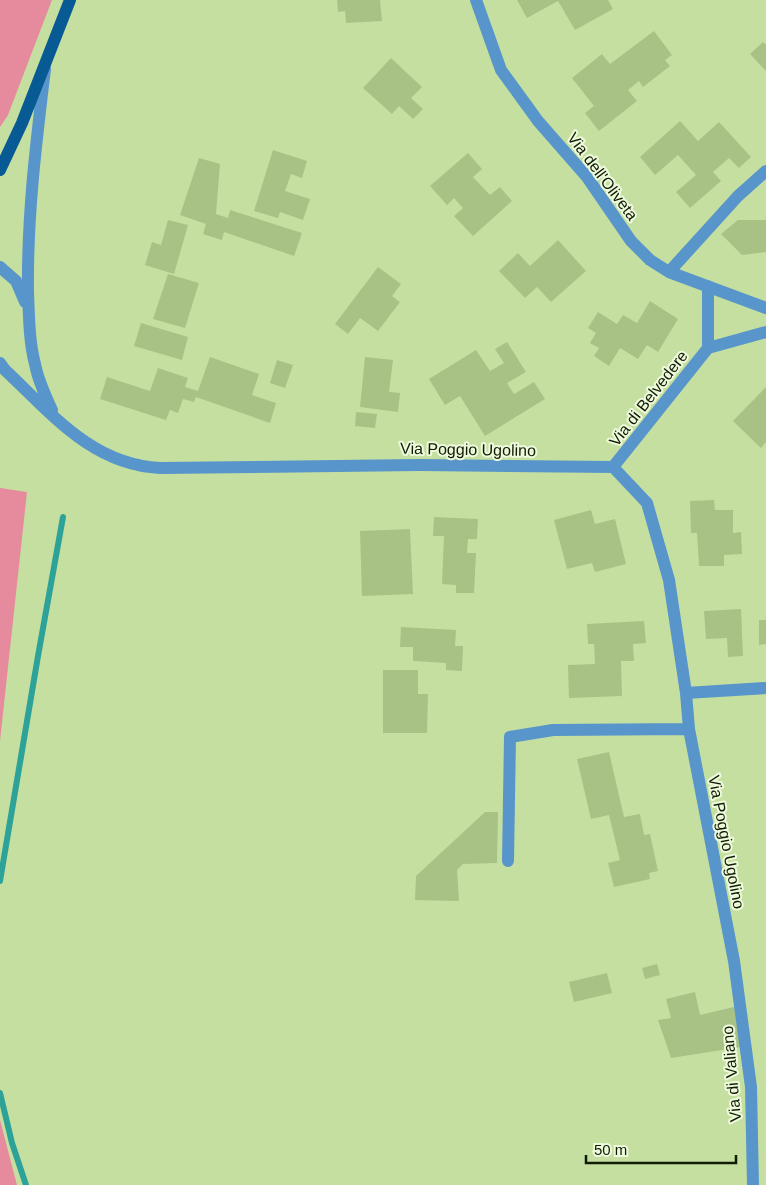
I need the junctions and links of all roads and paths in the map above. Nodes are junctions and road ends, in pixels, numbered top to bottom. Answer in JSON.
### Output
{"nodes":[{"id":1,"x":70,"y":0,"type":"edge"},
{"id":2,"x":476,"y":0,"type":"edge"},
{"id":3,"x":46,"y":62,"type":"junction"},
{"id":4,"x":0,"y":170,"type":"edge"},
{"id":5,"x":766,"y":171,"type":"edge"},
{"id":6,"x":0,"y":267,"type":"edge"},
{"id":7,"x":669,"y":272,"type":"junction"},
{"id":8,"x":708,"y":286,"type":"junction"},
{"id":9,"x":766,"y":308,"type":"edge"},
{"id":10,"x":29,"y":311,"type":"junction"},
{"id":11,"x":766,"y":332,"type":"edge"},
{"id":12,"x":708,"y":348,"type":"junction"},
{"id":13,"x":2,"y":366,"type":"edge"},
{"id":14,"x":57,"y":419,"type":"junction"},
{"id":15,"x":613,"y":467,"type":"junction"},
{"id":16,"x":766,"y":688,"type":"edge"},
{"id":17,"x":686,"y":693,"type":"junction"},
{"id":18,"x":689,"y":729,"type":"junction"},
{"id":19,"x":508,"y":861,"type":"dead end"},
{"id":20,"x":734,"y":961,"type":"joint"},
{"id":21,"x":753,"y":1185,"type":"edge"}],
"edges":[{"from":1,"to":3,"type":"main road"},
{"from":2,"to":7,"type":"street","name":"Via dell'Oliveta"},
{"from":3,"to":4,"type":"main road"},
{"from":3,"to":10,"type":"street","name":"Via Poggio Ugolino"},
{"from":5,"to":7,"type":"street"},
{"from":6,"to":10,"type":"street","name":"Via Poggio Ugolino"},
{"from":7,"to":8,"type":"street","name":"Via dell'Oliveta"},
{"from":8,"to":9,"type":"street","name":"Via dell'Oliveta"},
{"from":8,"to":12,"type":"street","name":"Via di Belvedere"},
{"from":10,"to":14,"type":"street","name":"Via Poggio Ugolino"},
{"from":11,"to":12,"type":"street","name":"Via di Belvedere"},
{"from":12,"to":15,"type":"street","name":"Via di Belvedere"},
{"from":13,"to":14,"type":"street","name":"Via Poggio Ugolino"},
{"from":14,"to":15,"type":"street","name":"Via Poggio Ugolino"},
{"from":15,"to":17,"type":"street","name":"Via Poggio Ugolino"},
{"from":16,"to":17,"type":"street"},
{"from":17,"to":18,"type":"street","name":"Via Poggio Ugolino"},
{"from":18,"to":19,"type":"street"},
{"from":18,"to":20,"type":"street","name":"Via Poggio Ugolino"},
{"from":20,"to":21,"type":"street","name":"Via di Valiano"}]}
